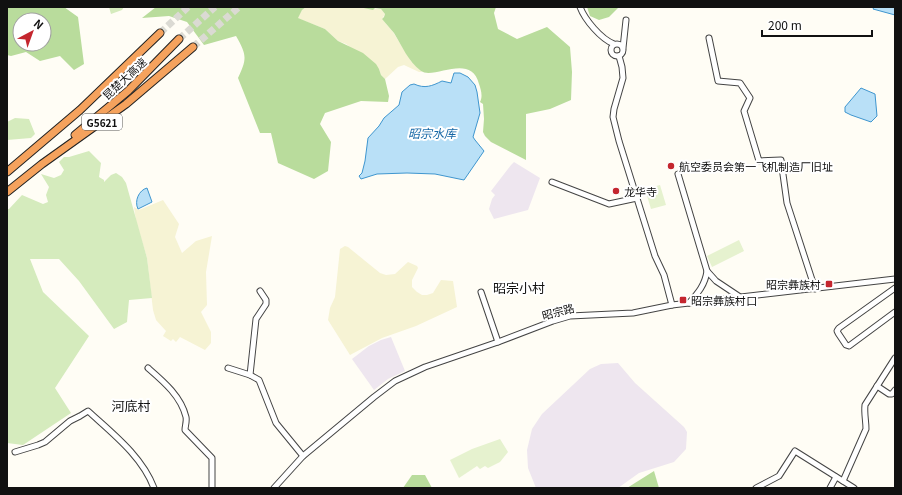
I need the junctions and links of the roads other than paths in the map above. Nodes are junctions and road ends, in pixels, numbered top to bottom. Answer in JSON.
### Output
{"nodes":[{"id":1,"x":580,"y":7,"type":"edge"},
{"id":2,"x":626,"y":20,"type":"dead end"},
{"id":3,"x":160,"y":33,"type":"tunnel mouth"},
{"id":4,"x":624,"y":37,"type":"junction"},
{"id":5,"x":709,"y":38,"type":"dead end"},
{"id":6,"x":179,"y":39,"type":"tunnel mouth"},
{"id":7,"x":614,"y":46,"type":"junction"},
{"id":8,"x":193,"y":47,"type":"tunnel mouth"},
{"id":9,"x":623,"y":48,"type":"junction"},
{"id":10,"x":619,"y":56,"type":"junction"},
{"id":11,"x":7,"y":172,"type":"edge"},
{"id":12,"x":678,"y":174,"type":"dead end"},
{"id":13,"x":552,"y":182,"type":"dead end"},
{"id":14,"x":7,"y":191,"type":"edge"},
{"id":15,"x":637,"y":198,"type":"junction"},
{"id":16,"x":707,"y":271,"type":"junction"},
{"id":17,"x":895,"y":279,"type":"edge"},
{"id":18,"x":895,"y":288,"type":"edge"},
{"id":19,"x":815,"y":289,"type":"junction"},
{"id":20,"x":260,"y":291,"type":"dead end"},
{"id":21,"x":481,"y":292,"type":"dead end"},
{"id":22,"x":740,"y":297,"type":"junction"},
{"id":23,"x":689,"y":303,"type":"junction"},
{"id":24,"x":672,"y":305,"type":"junction"},
{"id":25,"x":895,"y":312,"type":"edge"},
{"id":26,"x":498,"y":342,"type":"junction"},
{"id":27,"x":895,"y":358,"type":"edge"},
{"id":28,"x":148,"y":368,"type":"dead end"},
{"id":29,"x":228,"y":368,"type":"dead end"},
{"id":30,"x":250,"y":374,"type":"junction"},
{"id":31,"x":877,"y":386,"type":"junction"},
{"id":32,"x":895,"y":390,"type":"edge"},
{"id":33,"x":15,"y":452,"type":"dead end"},
{"id":34,"x":303,"y":456,"type":"junction"},
{"id":35,"x":836,"y":478,"type":"junction"},
{"id":36,"x":843,"y":481,"type":"junction"},
{"id":37,"x":154,"y":488,"type":"edge"},
{"id":38,"x":212,"y":488,"type":"edge"},
{"id":39,"x":274,"y":488,"type":"edge"},
{"id":40,"x":756,"y":488,"type":"edge"},
{"id":41,"x":830,"y":488,"type":"edge"},
{"id":42,"x":854,"y":488,"type":"edge"}],
"edges":[{"from":1,"to":7,"type":"street"},
{"from":2,"to":4,"type":"street"},
{"from":3,"to":11,"type":"highway","name":"昆楚大高速","number":"G5621"},
{"from":4,"to":7,"type":"street"},
{"from":4,"to":9,"type":"street"},
{"from":5,"to":19,"type":"street"},
{"from":6,"to":14,"type":"highway","name":"昆楚大高速","number":"G5621"},
{"from":7,"to":9,"type":"street"},
{"from":7,"to":10,"type":"street"},
{"from":8,"to":14,"type":"highway","number":"G5621"},
{"from":9,"to":10,"type":"street"},
{"from":10,"to":15,"type":"street"},
{"from":12,"to":16,"type":"street"},
{"from":13,"to":15,"type":"street"},
{"from":15,"to":24,"type":"street"},
{"from":16,"to":22,"type":"street"},
{"from":16,"to":23,"type":"street"},
{"from":17,"to":19,"type":"street","name":"昭宗路"},
{"from":18,"to":25,"type":"street"},
{"from":19,"to":22,"type":"street","name":"昭宗路"},
{"from":20,"to":30,"type":"street"},
{"from":21,"to":26,"type":"street"},
{"from":22,"to":23,"type":"street","name":"昭宗路"},
{"from":23,"to":24,"type":"street","name":"昭宗路"},
{"from":24,"to":26,"type":"street","name":"昭宗路"},
{"from":26,"to":34,"type":"street","name":"昭宗路"},
{"from":27,"to":31,"type":"street"},
{"from":28,"to":38,"type":"street"},
{"from":29,"to":30,"type":"street"},
{"from":30,"to":34,"type":"street"},
{"from":31,"to":32,"type":"street"},
{"from":31,"to":36,"type":"street"},
{"from":33,"to":37,"type":"street"},
{"from":34,"to":39,"type":"street","name":"昭宗路"},
{"from":35,"to":36,"type":"street"},
{"from":35,"to":40,"type":"street"},
{"from":35,"to":41,"type":"street"},
{"from":36,"to":42,"type":"street"}]}
